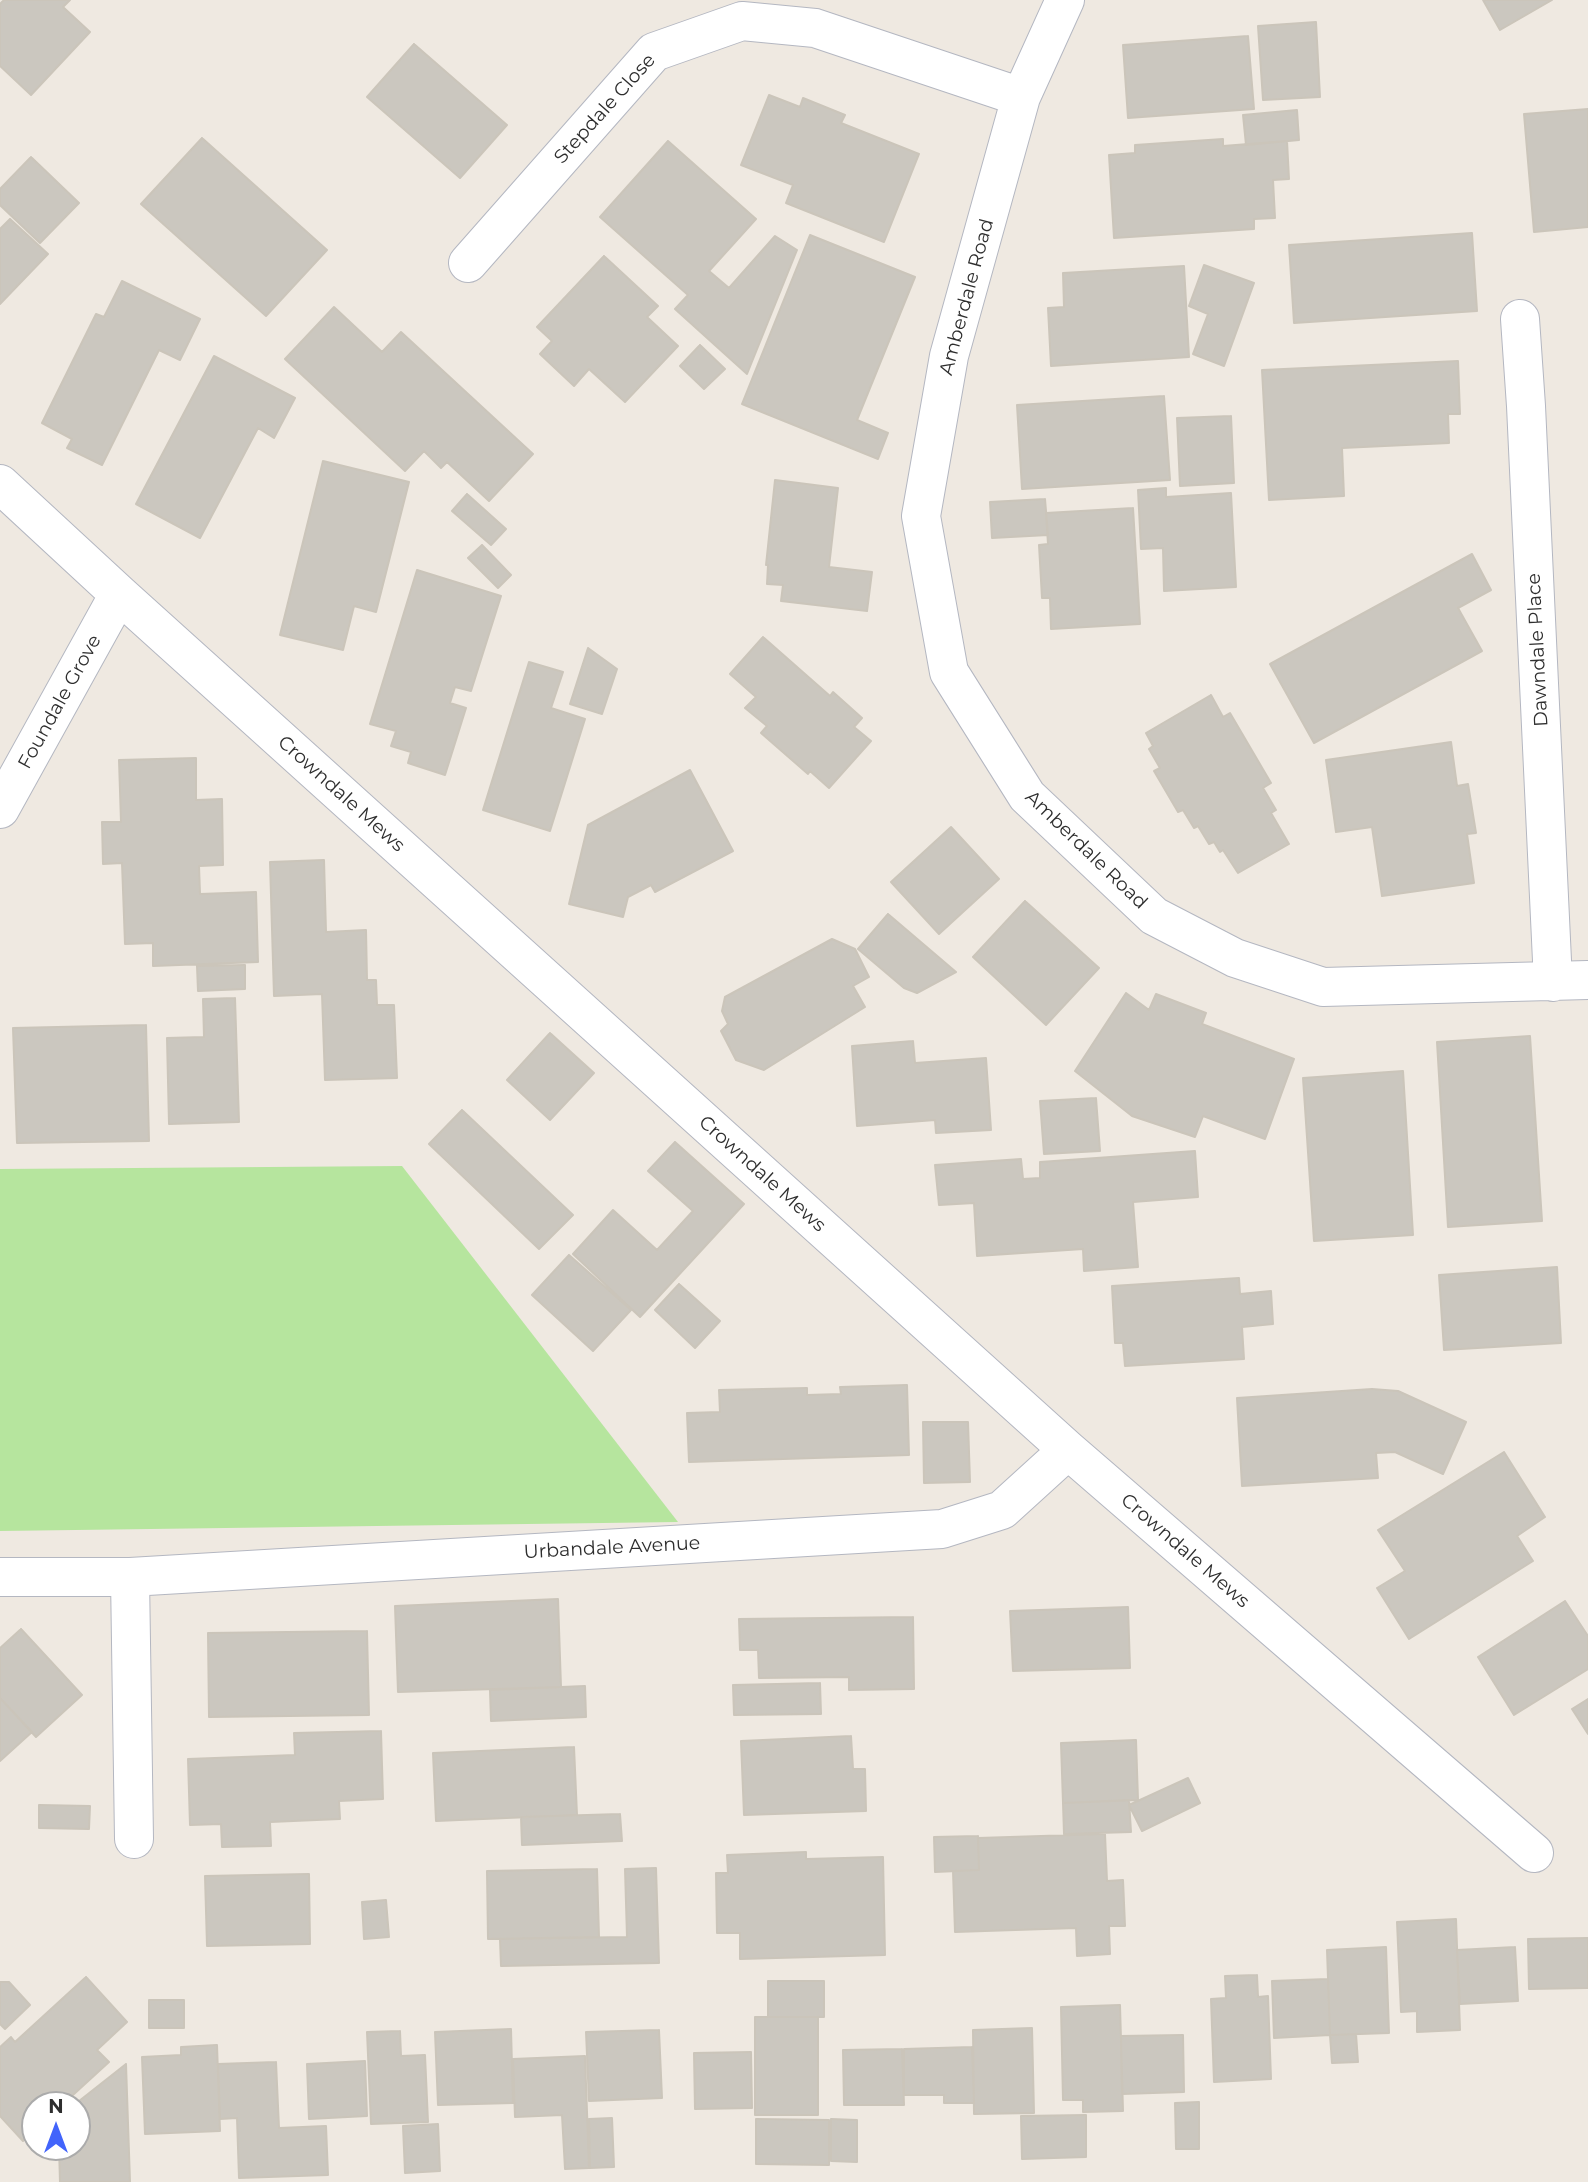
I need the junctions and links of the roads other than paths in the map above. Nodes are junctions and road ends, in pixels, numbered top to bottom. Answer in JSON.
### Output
{"nodes":[{"id":1,"x":1065,"y":0,"type":"edge"},
{"id":2,"x":1021,"y":97,"type":"junction"},
{"id":3,"x":468,"y":263,"type":"dead end"},
{"id":4,"x":1520,"y":319,"type":"dead end"},
{"id":5,"x":0,"y":484,"type":"edge"},
{"id":6,"x":119,"y":594,"type":"junction"},
{"id":7,"x":0,"y":809,"type":"edge"},
{"id":8,"x":1570,"y":981,"type":"edge"},
{"id":9,"x":1068,"y":1450,"type":"junction"},
{"id":10,"x":0,"y":1577,"type":"edge"},
{"id":11,"x":130,"y":1577,"type":"junction"},
{"id":12,"x":134,"y":1839,"type":"dead end"},
{"id":13,"x":1534,"y":1853,"type":"dead end"}],
"edges":[{"from":1,"to":2,"type":"street","name":"Amberdale Road"},
{"from":2,"to":3,"type":"street","name":"Stepdale Close"},
{"from":2,"to":8,"type":"street","name":"Amberdale Road"},
{"from":4,"to":8,"type":"street","name":"Dawndale Place"},
{"from":5,"to":6,"type":"street","name":"Crowndale Mews"},
{"from":6,"to":7,"type":"street","name":"Foundale Grove"},
{"from":6,"to":9,"type":"street","name":"Crowndale Mews"},
{"from":9,"to":11,"type":"street","name":"Urbandale Avenue"},
{"from":9,"to":13,"type":"street","name":"Crowndale Mews"},
{"from":10,"to":11,"type":"street","name":"Urbandale Avenue"},
{"from":11,"to":12,"type":"street"}]}
